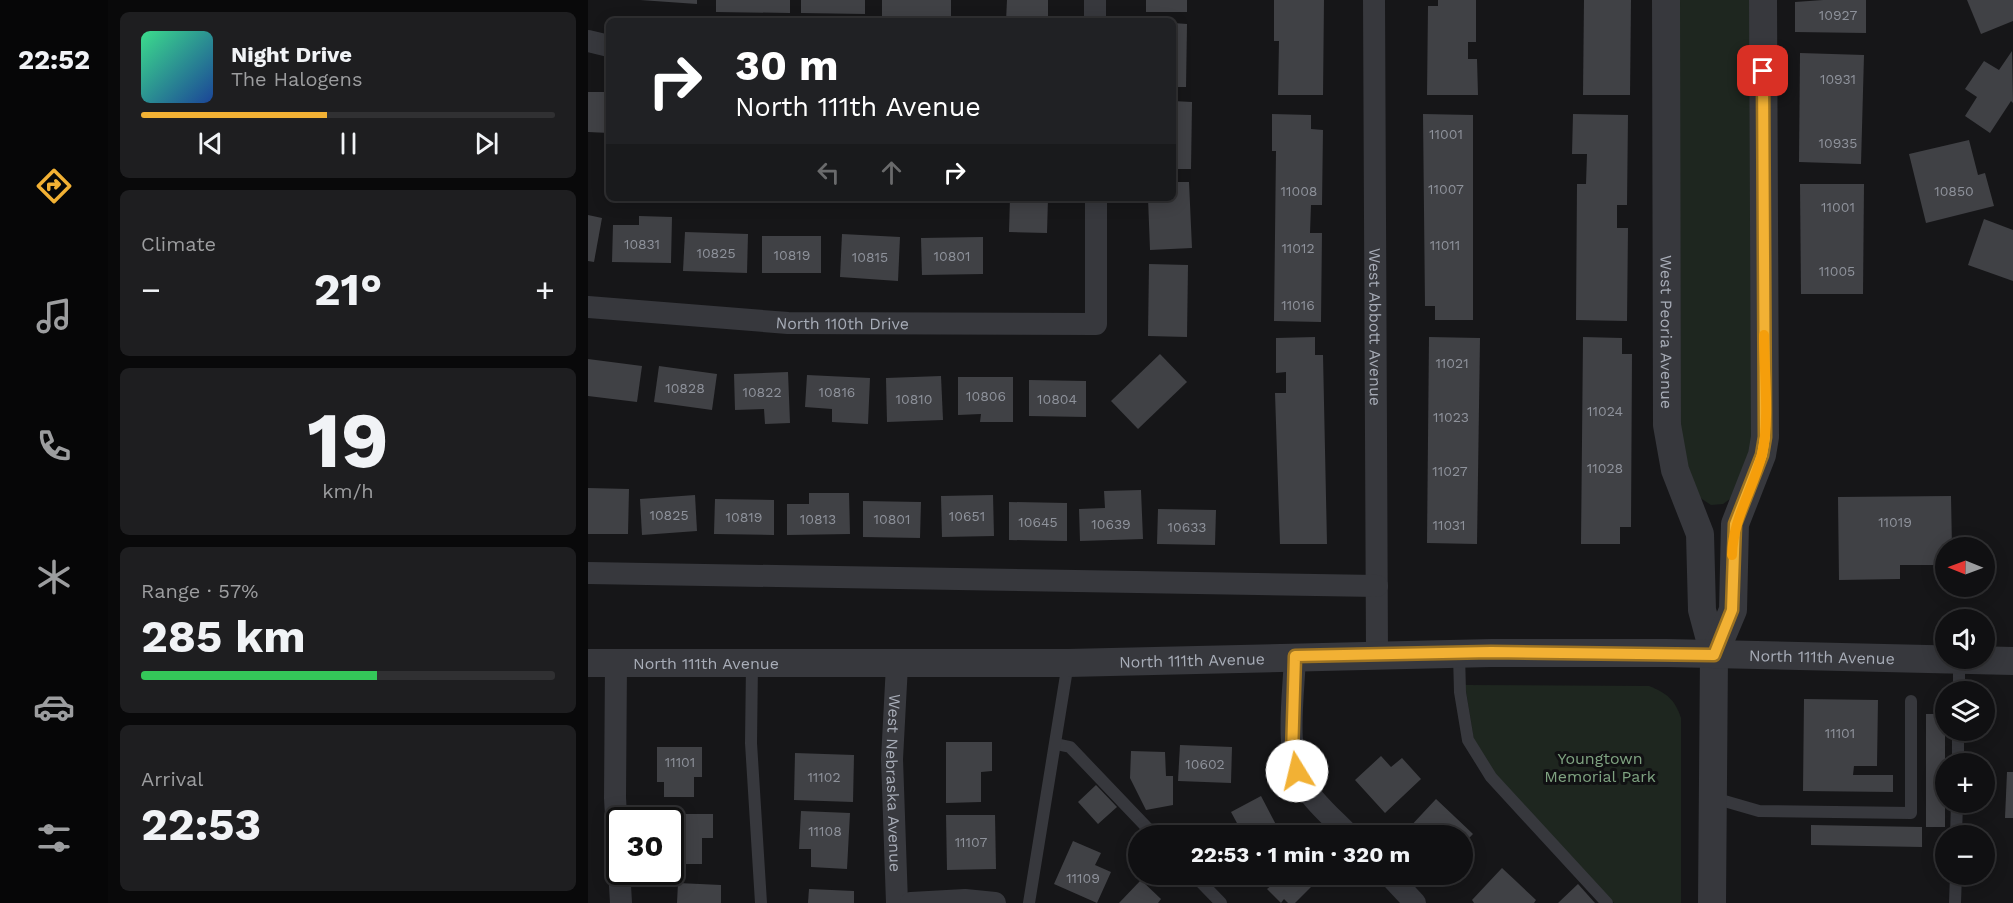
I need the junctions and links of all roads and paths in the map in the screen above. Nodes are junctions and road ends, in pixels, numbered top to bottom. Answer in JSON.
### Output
{"nodes":[{"id":1,"x":1095,"y":0,"type":"edge"},
{"id":2,"x":1374,"y":0,"type":"edge"},
{"id":3,"x":1666,"y":0,"type":"edge"},
{"id":4,"x":1762,"y":0,"type":"edge"},
{"id":5,"x":1095,"y":18,"type":"edge"},
{"id":6,"x":588,"y":41,"type":"edge"},
{"id":7,"x":606,"y":45,"type":"edge"},
{"id":8,"x":1096,"y":201,"type":"edge"},
{"id":9,"x":588,"y":307,"type":"edge"},
{"id":10,"x":588,"y":573,"type":"edge"},
{"id":11,"x":1377,"y":586,"type":"junction"},
{"id":12,"x":1459,"y":653,"type":"junction"},
{"id":13,"x":1377,"y":654,"type":"junction"},
{"id":14,"x":1714,"y":655,"type":"junction"},
{"id":15,"x":1295,"y":656,"type":"junction"},
{"id":16,"x":1935,"y":660,"type":"edge"},
{"id":17,"x":1995,"y":661,"type":"edge"},
{"id":18,"x":2013,"y":661,"type":"edge"},
{"id":19,"x":602,"y":663,"type":"edge"},
{"id":20,"x":1068,"y":663,"type":"junction"},
{"id":21,"x":752,"y":664,"type":"junction"},
{"id":22,"x":897,"y":664,"type":"junction"},
{"id":23,"x":1911,"y":701,"type":"dead end"},
{"id":24,"x":1056,"y":744,"type":"junction"},
{"id":25,"x":1713,"y":798,"type":"junction"},
{"id":26,"x":1144,"y":825,"type":"edge"},
{"id":27,"x":1340,"y":825,"type":"edge"},
{"id":28,"x":1204,"y":885,"type":"edge"},
{"id":29,"x":1398,"y":885,"type":"edge"},
{"id":30,"x":1956,"y":885,"type":"edge"},
{"id":31,"x":621,"y":903,"type":"edge"},
{"id":32,"x":761,"y":903,"type":"edge"},
{"id":33,"x":897,"y":903,"type":"edge"},
{"id":34,"x":911,"y":903,"type":"edge"},
{"id":35,"x":995,"y":903,"type":"edge"},
{"id":36,"x":1029,"y":903,"type":"edge"},
{"id":37,"x":1221,"y":903,"type":"edge"},
{"id":38,"x":1415,"y":903,"type":"edge"},
{"id":39,"x":1607,"y":903,"type":"edge"},
{"id":40,"x":1712,"y":903,"type":"edge"},
{"id":41,"x":1955,"y":903,"type":"edge"}],
"edges":[{"from":1,"to":5,"type":"street"},
{"from":2,"to":11,"type":"street","name":"West Abbott Avenue"},
{"from":3,"to":14,"type":"street","name":"West Peoria Avenue"},
{"from":4,"to":14,"type":"street","name":"West Peoria Avenue"},
{"from":6,"to":7,"type":"street"},
{"from":8,"to":9,"type":"street","name":"North 110th Drive"},
{"from":10,"to":11,"type":"street"},
{"from":11,"to":13,"type":"street","name":"West Abbott Avenue"},
{"from":12,"to":13,"type":"street","name":"North 111th Avenue"},
{"from":12,"to":14,"type":"street","name":"North 111th Avenue"},
{"from":12,"to":39,"type":"lane"},
{"from":13,"to":15,"type":"street","name":"North 111th Avenue"},
{"from":14,"to":16,"type":"street","name":"North 111th Avenue"},
{"from":14,"to":25,"type":"street","name":"West Peoria Avenue"},
{"from":15,"to":20,"type":"street","name":"North 111th Avenue"},
{"from":15,"to":27,"type":"street"},
{"from":17,"to":18,"type":"street","name":"North 111th Avenue"},
{"from":19,"to":21,"type":"street","name":"North 111th Avenue"},
{"from":19,"to":31,"type":"street"},
{"from":20,"to":22,"type":"street","name":"North 111th Avenue"},
{"from":20,"to":24,"type":"lane"},
{"from":21,"to":22,"type":"street","name":"North 111th Avenue"},
{"from":21,"to":32,"type":"lane"},
{"from":22,"to":33,"type":"street","name":"West Nebraska Avenue"},
{"from":23,"to":25,"type":"lane"},
{"from":24,"to":26,"type":"lane"},
{"from":24,"to":36,"type":"lane"},
{"from":25,"to":40,"type":"street","name":"West Peoria Avenue"},
{"from":28,"to":37,"type":"lane"},
{"from":29,"to":38,"type":"street"},
{"from":30,"to":41,"type":"lane"},
{"from":34,"to":35,"type":"street"}]}
